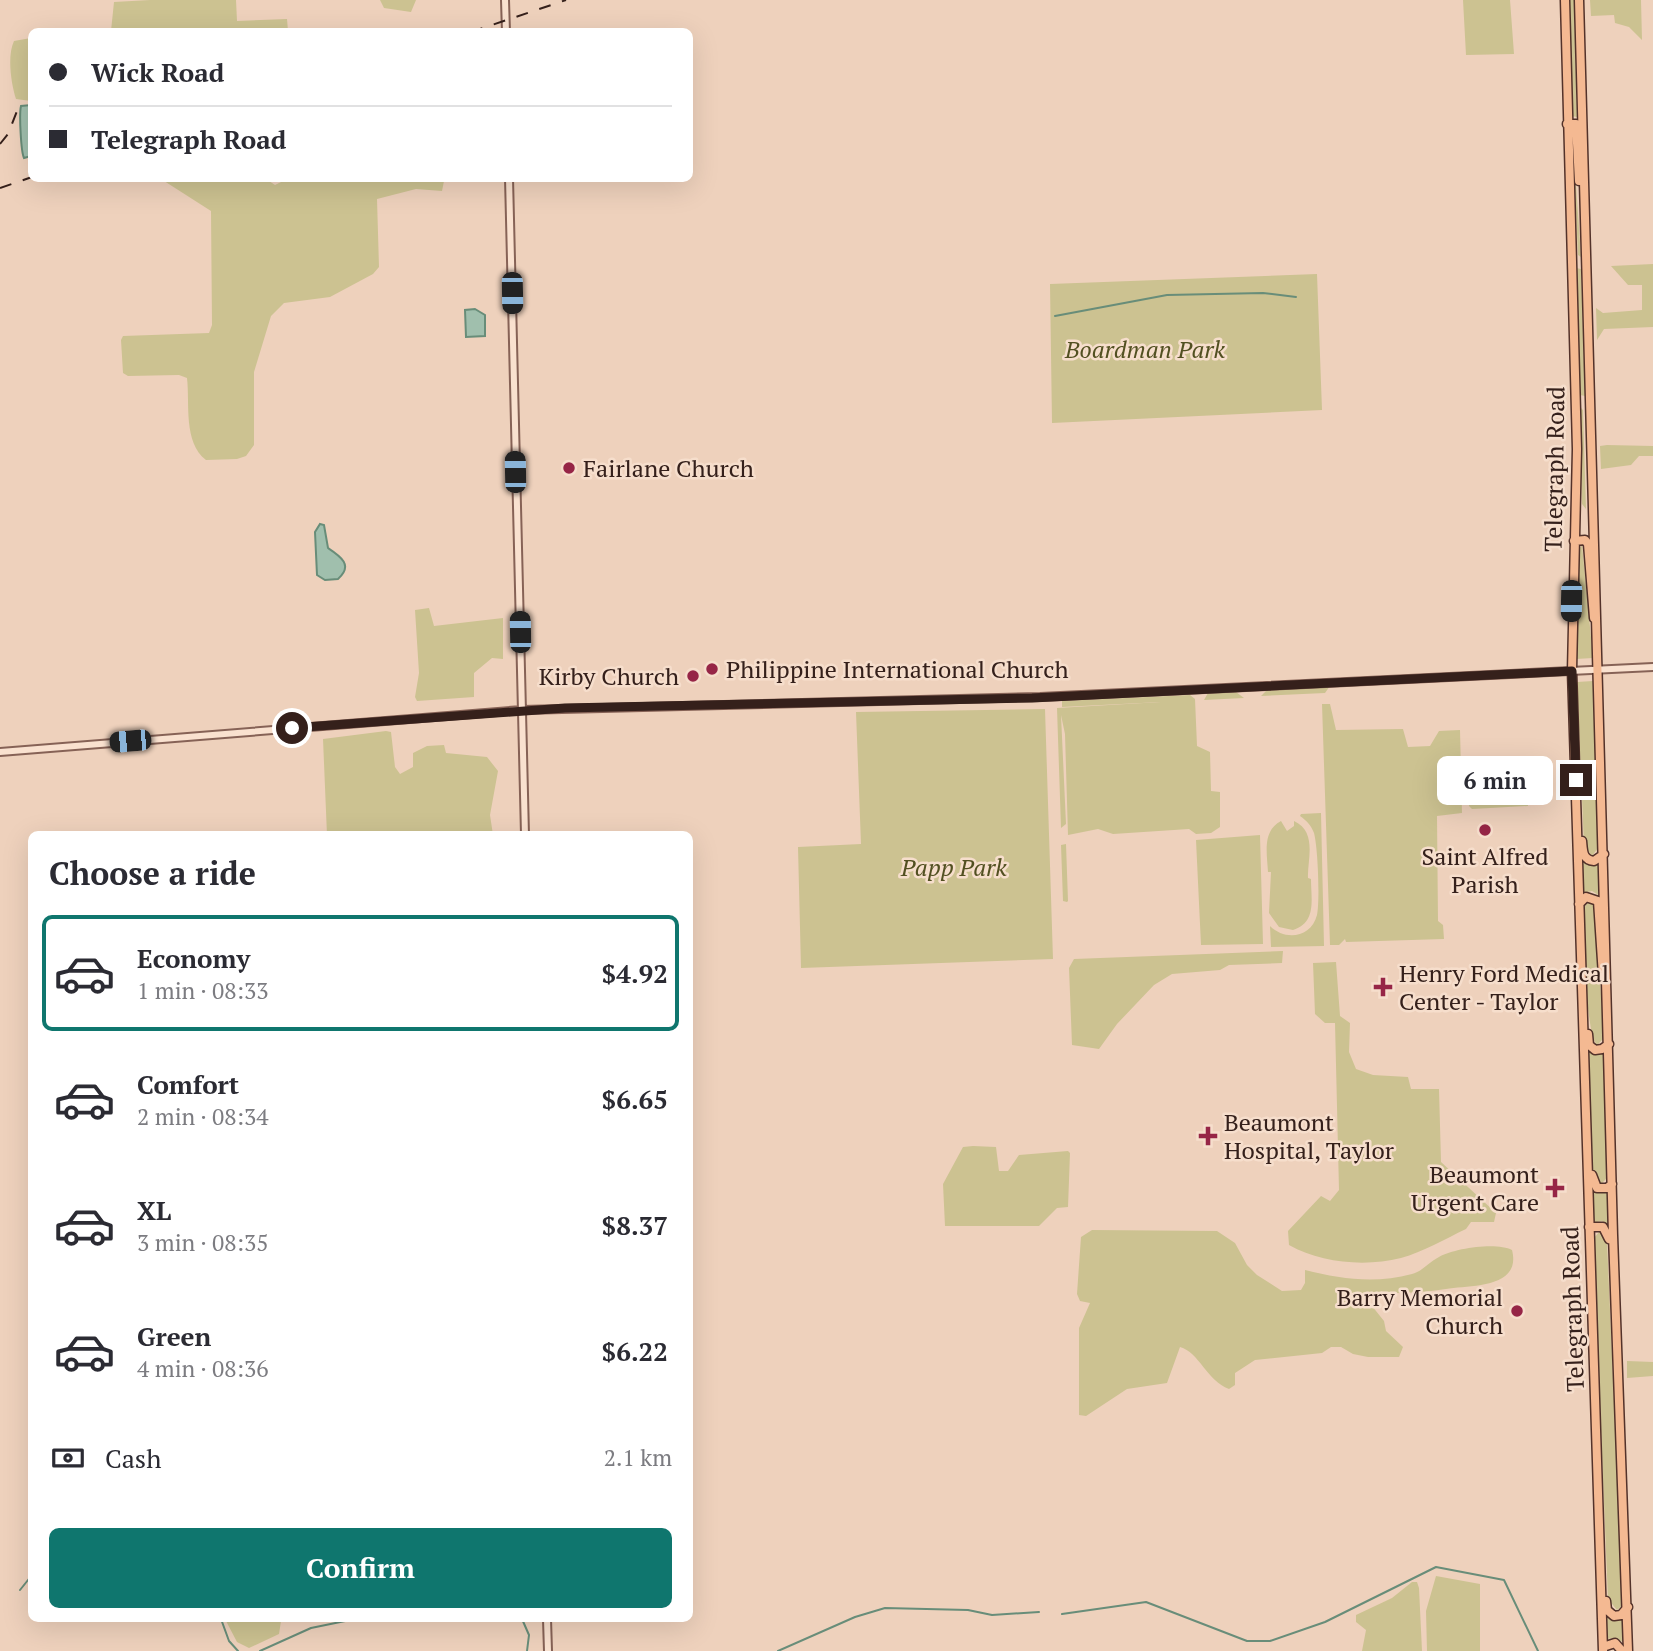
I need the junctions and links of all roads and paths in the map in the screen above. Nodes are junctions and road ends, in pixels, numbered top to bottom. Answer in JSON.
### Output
{"nodes":[{"id":1,"x":505,"y":0,"type":"edge"},
{"id":2,"x":1565,"y":0,"type":"edge"},
{"id":3,"x":1579,"y":0,"type":"edge"},
{"id":4,"x":506,"y":28,"type":"edge"},
{"id":5,"x":1567,"y":124,"type":"junction"},
{"id":6,"x":509,"y":182,"type":"edge"},
{"id":7,"x":1584,"y":194,"type":"junction"},
{"id":8,"x":1570,"y":199,"type":"junction"},
{"id":9,"x":1586,"y":261,"type":"junction"},
{"id":10,"x":1576,"y":405,"type":"junction"},
{"id":11,"x":1577,"y":449,"type":"junction"},
{"id":12,"x":1592,"y":460,"type":"junction"},
{"id":13,"x":1594,"y":511,"type":"junction"},
{"id":14,"x":1574,"y":541,"type":"junction"},
{"id":15,"x":1598,"y":631,"type":"junction"},
{"id":16,"x":1653,"y":667,"type":"edge"},
{"id":17,"x":1599,"y":669,"type":"junction"},
{"id":18,"x":1572,"y":671,"type":"junction"},
{"id":19,"x":522,"y":710,"type":"junction"},
{"id":20,"x":0,"y":752,"type":"edge"},
{"id":21,"x":1576,"y":780,"type":"junction"},
{"id":22,"x":524,"y":831,"type":"edge"},
{"id":23,"x":1604,"y":854,"type":"junction"},
{"id":24,"x":1579,"y":904,"type":"junction"},
{"id":25,"x":1580,"y":952,"type":"junction"},
{"id":26,"x":1608,"y":985,"type":"junction"},
{"id":27,"x":1609,"y":1044,"type":"junction"},
{"id":28,"x":1585,"y":1106,"type":"junction"},
{"id":29,"x":1612,"y":1184,"type":"junction"},
{"id":30,"x":1589,"y":1227,"type":"junction"},
{"id":31,"x":1617,"y":1321,"type":"junction"},
{"id":32,"x":1599,"y":1518,"type":"junction"},
{"id":33,"x":1628,"y":1607,"type":"junction"},
{"id":34,"x":547,"y":1622,"type":"edge"},
{"id":35,"x":1602,"y":1649,"type":"edge"},
{"id":36,"x":548,"y":1651,"type":"edge"},
{"id":37,"x":1622,"y":1651,"type":"edge"},
{"id":38,"x":1628,"y":1651,"type":"edge"}],
"edges":[{"from":1,"to":4,"type":"street"},
{"from":2,"to":5,"type":"main road","name":"Telegraph Road"},
{"from":3,"to":7,"type":"main road","name":"Telegraph Road"},
{"from":5,"to":7,"type":"main road"},
{"from":5,"to":8,"type":"main road","name":"Telegraph Road"},
{"from":6,"to":19,"type":"street"},
{"from":7,"to":9,"type":"main road","name":"Telegraph Road"},
{"from":8,"to":9,"type":"main road"},
{"from":8,"to":10,"type":"main road","name":"Telegraph Road"},
{"from":9,"to":12,"type":"main road","name":"Telegraph Road"},
{"from":10,"to":11,"type":"main road","name":"Telegraph Road"},
{"from":10,"to":12,"type":"main road"},
{"from":11,"to":13,"type":"main road"},
{"from":11,"to":14,"type":"main road","name":"Telegraph Road"},
{"from":12,"to":13,"type":"main road","name":"Telegraph Road"},
{"from":13,"to":15,"type":"main road","name":"Telegraph Road"},
{"from":14,"to":15,"type":"main road"},
{"from":14,"to":18,"type":"main road","name":"Telegraph Road"},
{"from":15,"to":17,"type":"main road","name":"Telegraph Road"},
{"from":16,"to":17,"type":"street"},
{"from":17,"to":18,"type":"street"},
{"from":17,"to":23,"type":"main road","name":"Telegraph Road"},
{"from":18,"to":19,"type":"street"},
{"from":18,"to":21,"type":"main road","name":"Telegraph Road"},
{"from":19,"to":20,"type":"street"},
{"from":19,"to":22,"type":"street"},
{"from":21,"to":23,"type":"main road"},
{"from":21,"to":24,"type":"main road","name":"Telegraph Road"},
{"from":23,"to":26,"type":"main road","name":"Telegraph Road"},
{"from":24,"to":25,"type":"main road","name":"Telegraph Road"},
{"from":24,"to":26,"type":"main road"},
{"from":25,"to":27,"type":"main road"},
{"from":25,"to":28,"type":"main road","name":"Telegraph Road"},
{"from":26,"to":27,"type":"main road","name":"Telegraph Road"},
{"from":27,"to":29,"type":"main road","name":"Telegraph Road"},
{"from":28,"to":29,"type":"main road"},
{"from":28,"to":30,"type":"main road","name":"Telegraph Road"},
{"from":29,"to":31,"type":"main road","name":"Telegraph Road"},
{"from":30,"to":31,"type":"main road"},
{"from":30,"to":32,"type":"main road","name":"Telegraph Road"},
{"from":31,"to":33,"type":"main road","name":"Telegraph Road"},
{"from":32,"to":33,"type":"main road"},
{"from":32,"to":35,"type":"main road","name":"Telegraph Road"},
{"from":33,"to":38,"type":"main road","name":"Telegraph Road"},
{"from":34,"to":36,"type":"street"},
{"from":35,"to":37,"type":"main road"}]}
